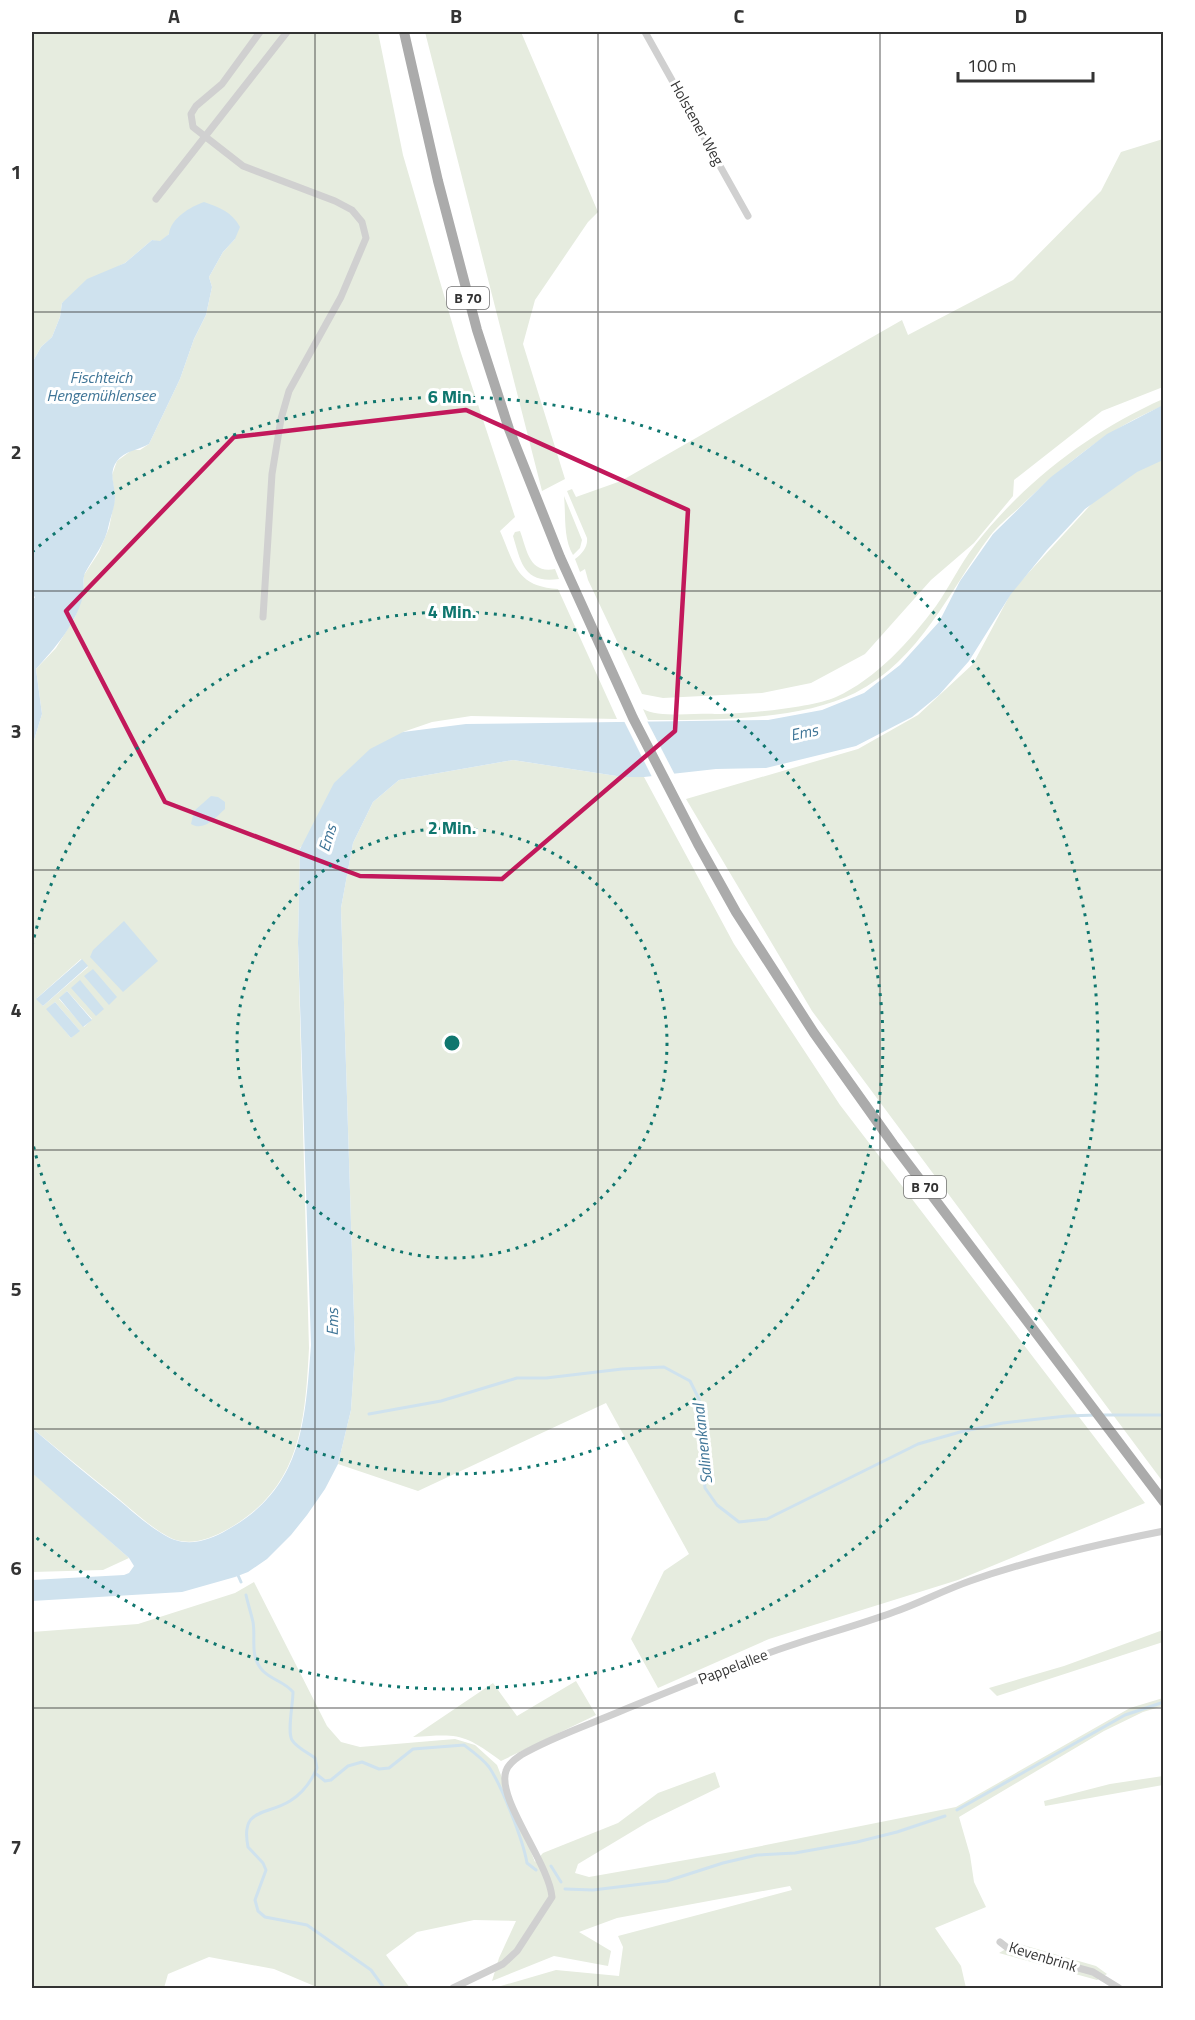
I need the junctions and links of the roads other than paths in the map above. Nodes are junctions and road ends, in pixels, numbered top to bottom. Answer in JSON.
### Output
{"nodes":[{"id":1,"x":260,"y":32,"type":"edge"},
{"id":2,"x":287,"y":32,"type":"edge"},
{"id":3,"x":404,"y":32,"type":"edge"},
{"id":4,"x":645,"y":32,"type":"edge"},
{"id":5,"x":205,"y":137,"type":"junction"},
{"id":6,"x":156,"y":199,"type":"dead end"},
{"id":7,"x":748,"y":216,"type":"dead end"},
{"id":8,"x":263,"y":617,"type":"dead end"},
{"id":9,"x":1164,"y":1502,"type":"edge"},
{"id":10,"x":1164,"y":1531,"type":"edge"},
{"id":11,"x":1000,"y":1942,"type":"dead end"},
{"id":12,"x":453,"y":1989,"type":"edge"},
{"id":13,"x":1119,"y":1989,"type":"edge"}],
"edges":[{"from":1,"to":5,"type":"street"},
{"from":2,"to":5,"type":"street"},
{"from":3,"to":9,"type":"main road","number":"B 70"},
{"from":4,"to":7,"type":"street","name":"Holstener Weg"},
{"from":5,"to":6,"type":"street"},
{"from":5,"to":8,"type":"street"},
{"from":10,"to":12,"type":"street","name":"Pappelallee"},
{"from":11,"to":13,"type":"street","name":"Kevenbrink"}]}
